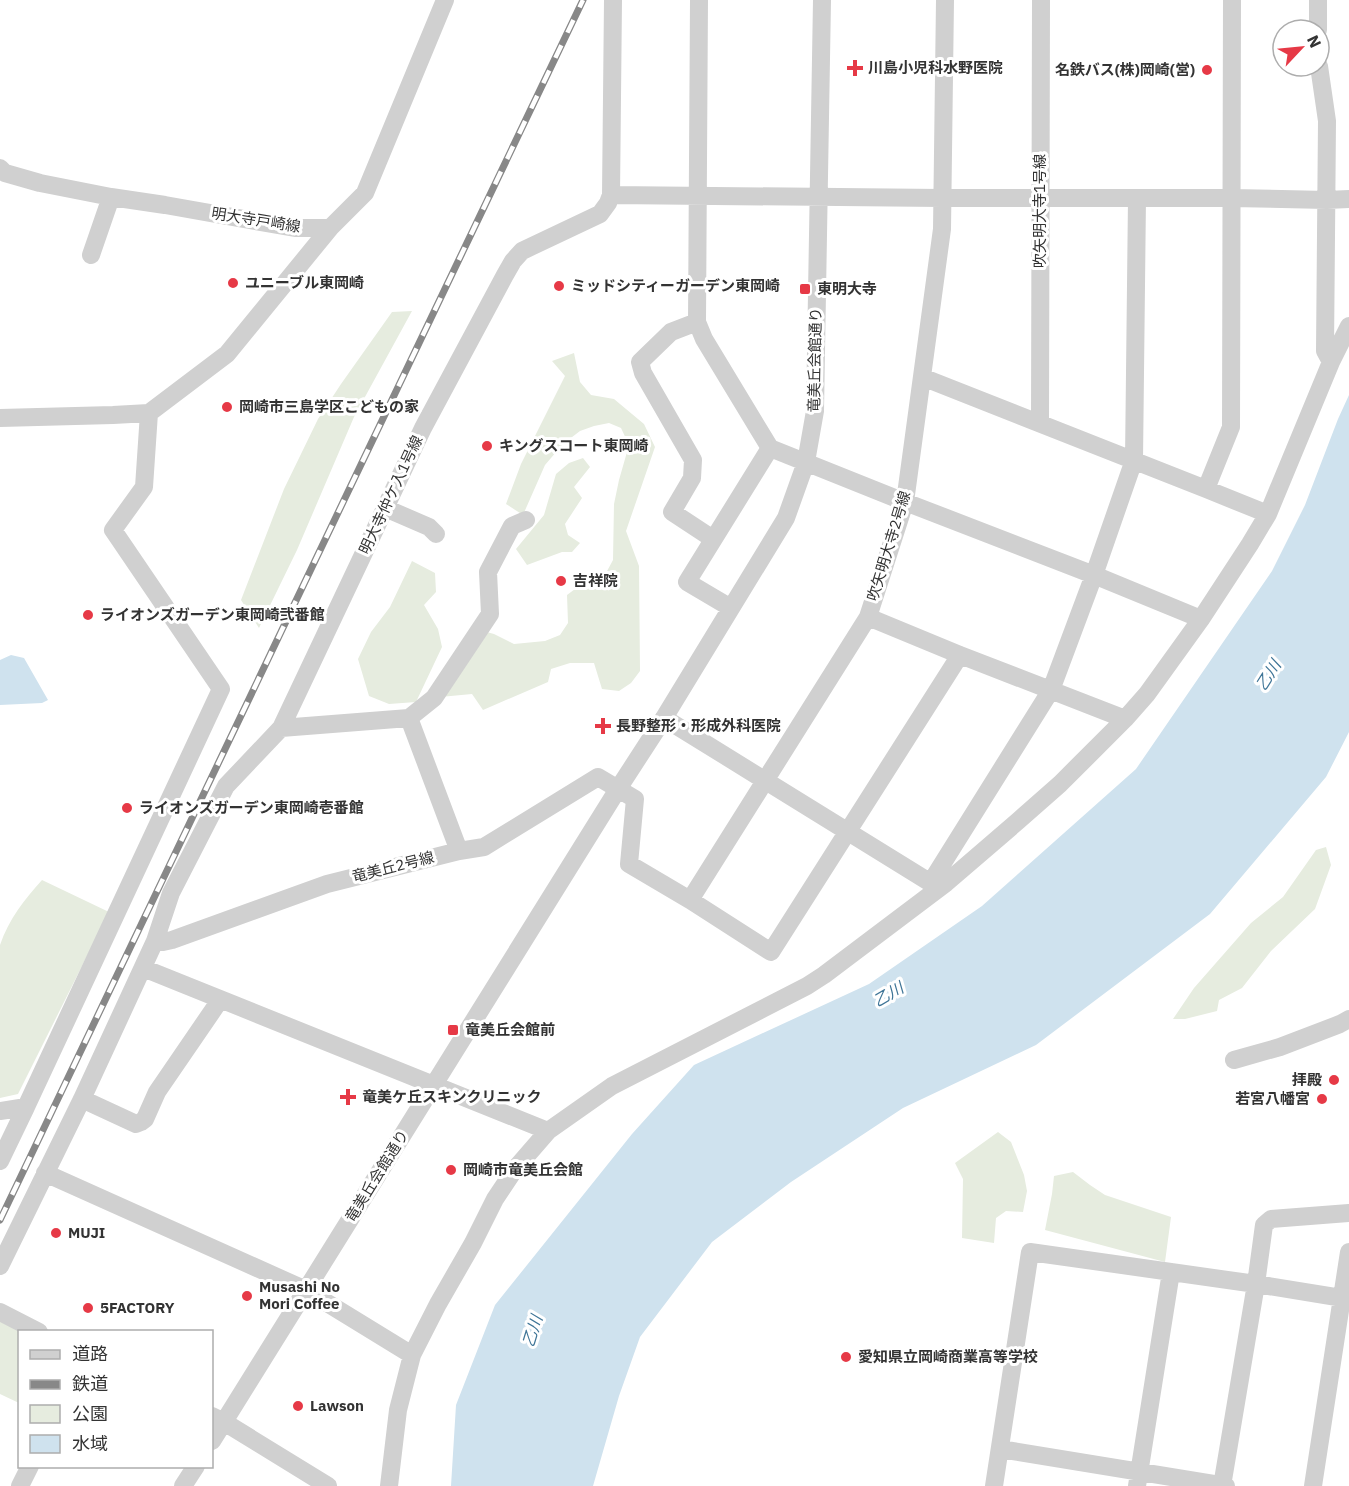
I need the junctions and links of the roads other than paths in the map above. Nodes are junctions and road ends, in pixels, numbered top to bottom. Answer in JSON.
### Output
{"nodes":[{"id":1,"x":445,"y":0,"type":"edge"},
{"id":2,"x":612,"y":0,"type":"edge"},
{"id":3,"x":699,"y":0,"type":"edge"},
{"id":4,"x":822,"y":0,"type":"edge"},
{"id":5,"x":945,"y":0,"type":"edge"},
{"id":6,"x":1041,"y":0,"type":"edge"},
{"id":7,"x":1232,"y":0,"type":"edge"},
{"id":8,"x":1318,"y":0,"type":"edge"},
{"id":9,"x":1318,"y":18,"type":"edge"},
{"id":10,"x":1321,"y":78,"type":"edge"},
{"id":11,"x":2,"y":173,"type":"edge"},
{"id":12,"x":611,"y":195,"type":"junction"},
{"id":13,"x":698,"y":195,"type":"junction"},
{"id":14,"x":818,"y":196,"type":"junction"},
{"id":15,"x":111,"y":197,"type":"junction"},
{"id":16,"x":1040,"y":197,"type":"junction"},
{"id":17,"x":942,"y":198,"type":"junction"},
{"id":18,"x":1137,"y":198,"type":"junction"},
{"id":19,"x":1231,"y":198,"type":"junction"},
{"id":20,"x":1349,"y":199,"type":"edge"},
{"id":21,"x":1327,"y":201,"type":"junction"},
{"id":22,"x":330,"y":228,"type":"junction"},
{"id":23,"x":91,"y":255,"type":"dead end"},
{"id":24,"x":697,"y":322,"type":"junction"},
{"id":25,"x":1349,"y":326,"type":"edge"},
{"id":26,"x":1331,"y":362,"type":"junction"},
{"id":27,"x":922,"y":377,"type":"junction"},
{"id":28,"x":149,"y":413,"type":"junction"},
{"id":29,"x":0,"y":418,"type":"edge"},
{"id":30,"x":1040,"y":423,"type":"junction"},
{"id":31,"x":770,"y":448,"type":"junction"},
{"id":32,"x":1134,"y":460,"type":"junction"},
{"id":33,"x":806,"y":462,"type":"junction"},
{"id":34,"x":1206,"y":489,"type":"junction"},
{"id":35,"x":905,"y":502,"type":"junction"},
{"id":36,"x":385,"y":508,"type":"junction"},
{"id":37,"x":1268,"y":514,"type":"junction"},
{"id":38,"x":526,"y":520,"type":"dead end"},
{"id":39,"x":436,"y":534,"type":"dead end"},
{"id":40,"x":713,"y":539,"type":"junction"},
{"id":41,"x":1094,"y":575,"type":"junction"},
{"id":42,"x":731,"y":608,"type":"junction"},
{"id":43,"x":868,"y":617,"type":"junction"},
{"id":44,"x":1201,"y":619,"type":"junction"},
{"id":45,"x":960,"y":655,"type":"junction"},
{"id":46,"x":1051,"y":690,"type":"junction"},
{"id":47,"x":409,"y":718,"type":"junction"},
{"id":48,"x":664,"y":718,"type":"junction"},
{"id":49,"x":1125,"y":719,"type":"junction"},
{"id":50,"x":280,"y":728,"type":"junction"},
{"id":51,"x":765,"y":781,"type":"junction"},
{"id":52,"x":618,"y":789,"type":"junction"},
{"id":53,"x":847,"y":832,"type":"junction"},
{"id":54,"x":459,"y":851,"type":"junction"},
{"id":55,"x":935,"y":885,"type":"junction"},
{"id":56,"x":690,"y":900,"type":"junction"},
{"id":57,"x":155,"y":941,"type":"junction"},
{"id":58,"x":143,"y":968,"type":"junction"},
{"id":59,"x":220,"y":1000,"type":"junction"},
{"id":60,"x":1349,"y":1019,"type":"edge"},
{"id":61,"x":1234,"y":1060,"type":"dead end"},
{"id":62,"x":434,"y":1085,"type":"junction"},
{"id":63,"x":82,"y":1099,"type":"junction"},
{"id":64,"x":26,"y":1107,"type":"junction"},
{"id":65,"x":0,"y":1111,"type":"edge"},
{"id":66,"x":548,"y":1131,"type":"junction"},
{"id":67,"x":0,"y":1161,"type":"edge"},
{"id":68,"x":45,"y":1173,"type":"junction"},
{"id":69,"x":1349,"y":1213,"type":"edge"},
{"id":70,"x":1349,"y":1252,"type":"edge"},
{"id":71,"x":0,"y":1266,"type":"edge"},
{"id":72,"x":1170,"y":1272,"type":"junction"},
{"id":73,"x":1256,"y":1284,"type":"junction"},
{"id":74,"x":306,"y":1290,"type":"junction"},
{"id":75,"x":1346,"y":1299,"type":"edge"},
{"id":76,"x":0,"y":1312,"type":"edge"},
{"id":77,"x":35,"y":1330,"type":"edge"},
{"id":78,"x":412,"y":1355,"type":"junction"},
{"id":79,"x":218,"y":1419,"type":"edge"},
{"id":80,"x":213,"y":1437,"type":"edge"},
{"id":81,"x":1000,"y":1449,"type":"junction"},
{"id":82,"x":29,"y":1468,"type":"edge"},
{"id":83,"x":195,"y":1468,"type":"edge"},
{"id":84,"x":1138,"y":1479,"type":"edge"},
{"id":85,"x":20,"y":1486,"type":"edge"},
{"id":86,"x":183,"y":1486,"type":"edge"},
{"id":87,"x":326,"y":1486,"type":"edge"},
{"id":88,"x":389,"y":1486,"type":"edge"},
{"id":89,"x":994,"y":1486,"type":"edge"},
{"id":90,"x":1223,"y":1486,"type":"edge"},
{"id":91,"x":1313,"y":1486,"type":"edge"}],
"edges":[{"from":1,"to":22,"type":"street"},
{"from":2,"to":12,"type":"street"},
{"from":3,"to":13,"type":"street"},
{"from":4,"to":14,"type":"street","name":"竜美丘会館通り"},
{"from":5,"to":17,"type":"street","name":"吹矢明大寺2号線"},
{"from":6,"to":16,"type":"street","name":"吹矢明大寺1号線"},
{"from":7,"to":19,"type":"street"},
{"from":8,"to":9,"type":"street"},
{"from":10,"to":21,"type":"street"},
{"from":11,"to":15,"type":"street","name":"明大寺戸崎線"},
{"from":12,"to":13,"type":"street"},
{"from":12,"to":36,"type":"street","name":"明大寺仲ケ入1号線"},
{"from":13,"to":14,"type":"street"},
{"from":13,"to":24,"type":"street"},
{"from":14,"to":17,"type":"street"},
{"from":14,"to":33,"type":"street","name":"竜美丘会館通り"},
{"from":15,"to":22,"type":"street","name":"明大寺戸崎線"},
{"from":15,"to":23,"type":"street"},
{"from":16,"to":17,"type":"street"},
{"from":16,"to":18,"type":"street"},
{"from":16,"to":30,"type":"street","name":"吹矢明大寺1号線"},
{"from":17,"to":27,"type":"street","name":"吹矢明大寺2号線"},
{"from":18,"to":19,"type":"street"},
{"from":18,"to":32,"type":"street"},
{"from":19,"to":21,"type":"street"},
{"from":19,"to":34,"type":"street"},
{"from":20,"to":21,"type":"street"},
{"from":21,"to":26,"type":"street"},
{"from":22,"to":28,"type":"street"},
{"from":24,"to":31,"type":"street"},
{"from":24,"to":40,"type":"street"},
{"from":25,"to":26,"type":"street"},
{"from":26,"to":37,"type":"street"},
{"from":27,"to":30,"type":"street"},
{"from":27,"to":35,"type":"street","name":"吹矢明大寺2号線"},
{"from":28,"to":29,"type":"street"},
{"from":28,"to":64,"type":"street"},
{"from":30,"to":32,"type":"street"},
{"from":31,"to":33,"type":"street"},
{"from":31,"to":40,"type":"street"},
{"from":32,"to":34,"type":"street"},
{"from":32,"to":41,"type":"street"},
{"from":33,"to":35,"type":"street"},
{"from":33,"to":42,"type":"street","name":"竜美丘会館通り"},
{"from":34,"to":37,"type":"street"},
{"from":35,"to":41,"type":"street"},
{"from":35,"to":43,"type":"street","name":"吹矢明大寺2号線"},
{"from":36,"to":39,"type":"street"},
{"from":36,"to":50,"type":"street","name":"明大寺仲ケ入1号線"},
{"from":37,"to":44,"type":"street"},
{"from":38,"to":47,"type":"street"},
{"from":40,"to":42,"type":"street"},
{"from":41,"to":44,"type":"street"},
{"from":41,"to":46,"type":"street"},
{"from":42,"to":48,"type":"street","name":"竜美丘会館通り"},
{"from":43,"to":45,"type":"street"},
{"from":43,"to":51,"type":"street","name":"吹矢明大寺2号線"},
{"from":44,"to":49,"type":"street"},
{"from":45,"to":46,"type":"street"},
{"from":45,"to":53,"type":"street"},
{"from":46,"to":49,"type":"street"},
{"from":46,"to":55,"type":"street"},
{"from":47,"to":50,"type":"street"},
{"from":47,"to":54,"type":"street"},
{"from":48,"to":51,"type":"street"},
{"from":48,"to":52,"type":"street","name":"竜美丘会館通り"},
{"from":49,"to":55,"type":"street"},
{"from":50,"to":57,"type":"street","name":"明大寺仲ケ入1号線"},
{"from":51,"to":53,"type":"street"},
{"from":51,"to":56,"type":"street","name":"吹矢明大寺2号線"},
{"from":52,"to":54,"type":"street","name":"竜美丘2号線"},
{"from":52,"to":56,"type":"street"},
{"from":52,"to":62,"type":"street","name":"竜美丘会館通り"},
{"from":53,"to":55,"type":"street"},
{"from":53,"to":56,"type":"street"},
{"from":54,"to":57,"type":"street","name":"竜美丘2号線"},
{"from":55,"to":66,"type":"street"},
{"from":57,"to":58,"type":"street","name":"明大寺仲ケ入1号線"},
{"from":58,"to":59,"type":"street"},
{"from":58,"to":63,"type":"street"},
{"from":59,"to":62,"type":"street"},
{"from":59,"to":63,"type":"street"},
{"from":60,"to":61,"type":"street"},
{"from":62,"to":66,"type":"street"},
{"from":62,"to":74,"type":"street","name":"竜美丘会館通り"},
{"from":63,"to":68,"type":"street"},
{"from":64,"to":65,"type":"street"},
{"from":64,"to":67,"type":"street"},
{"from":66,"to":78,"type":"street"},
{"from":68,"to":71,"type":"street"},
{"from":68,"to":74,"type":"street"},
{"from":69,"to":73,"type":"street"},
{"from":70,"to":75,"type":"street"},
{"from":72,"to":73,"type":"street"},
{"from":72,"to":81,"type":"street"},
{"from":72,"to":84,"type":"street"},
{"from":73,"to":75,"type":"street"},
{"from":73,"to":90,"type":"street"},
{"from":74,"to":78,"type":"street"},
{"from":74,"to":79,"type":"street","name":"竜美丘会館通り"},
{"from":75,"to":91,"type":"street"},
{"from":76,"to":77,"type":"street"},
{"from":78,"to":88,"type":"street"},
{"from":79,"to":80,"type":"street","name":"竜美丘会館通り"},
{"from":79,"to":87,"type":"street"},
{"from":81,"to":84,"type":"street"},
{"from":81,"to":89,"type":"street"},
{"from":82,"to":85,"type":"street"},
{"from":83,"to":86,"type":"street"},
{"from":84,"to":90,"type":"street"}]}
